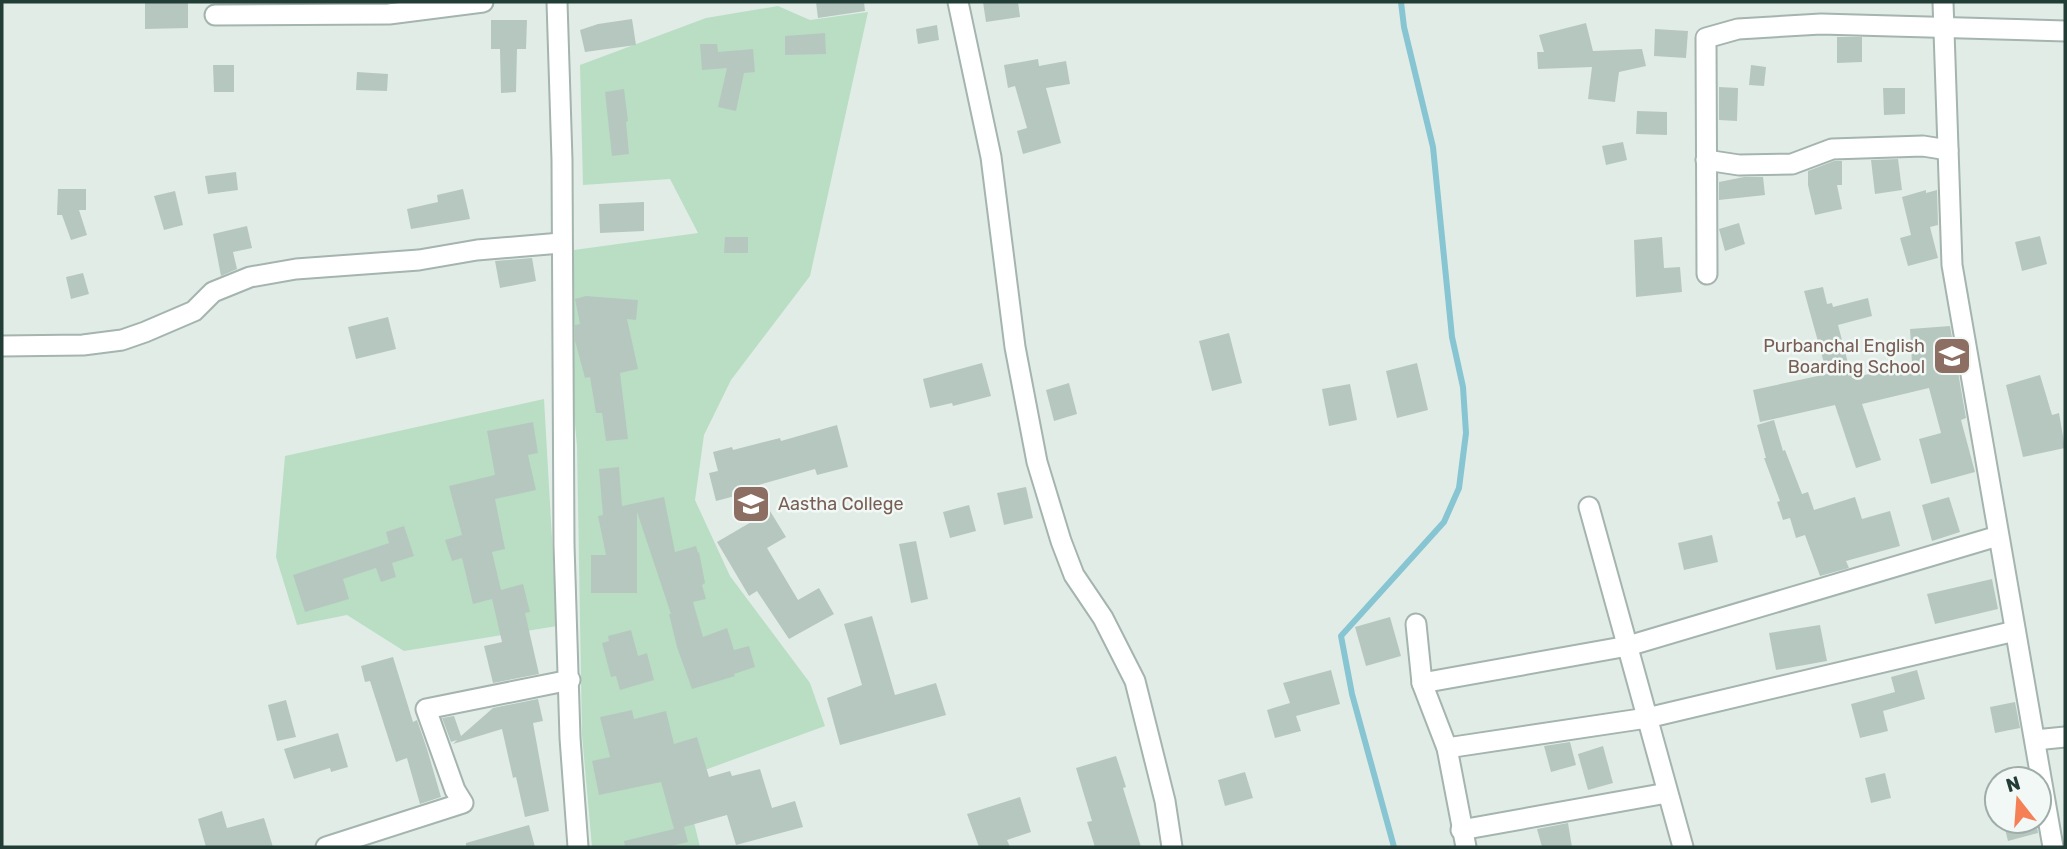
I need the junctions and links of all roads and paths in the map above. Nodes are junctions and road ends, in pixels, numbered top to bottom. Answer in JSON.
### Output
{"nodes":[{"id":1,"x":483,"y":2,"type":"edge"},
{"id":2,"x":557,"y":2,"type":"edge"},
{"id":3,"x":958,"y":2,"type":"edge"},
{"id":4,"x":1943,"y":2,"type":"edge"},
{"id":5,"x":215,"y":15,"type":"dead end"},
{"id":6,"x":1944,"y":29,"type":"junction"},
{"id":7,"x":2065,"y":32,"type":"edge"},
{"id":8,"x":1948,"y":150,"type":"junction"},
{"id":9,"x":1706,"y":160,"type":"junction"},
{"id":10,"x":561,"y":243,"type":"junction"},
{"id":11,"x":1707,"y":274,"type":"dead end"},
{"id":12,"x":2,"y":346,"type":"edge"},
{"id":13,"x":1589,"y":507,"type":"dead end"},
{"id":14,"x":1998,"y":536,"type":"junction"},
{"id":15,"x":1416,"y":624,"type":"dead end"},
{"id":16,"x":2015,"y":631,"type":"junction"},
{"id":17,"x":1628,"y":646,"type":"junction"},
{"id":18,"x":570,"y":680,"type":"junction"},
{"id":19,"x":1422,"y":684,"type":"junction"},
{"id":20,"x":1647,"y":718,"type":"junction"},
{"id":21,"x":2065,"y":737,"type":"edge"},
{"id":22,"x":2035,"y":740,"type":"junction"},
{"id":23,"x":1447,"y":748,"type":"junction"},
{"id":24,"x":1667,"y":793,"type":"junction"},
{"id":25,"x":1464,"y":838,"type":"edge"},
{"id":26,"x":326,"y":847,"type":"edge"},
{"id":27,"x":578,"y":847,"type":"edge"},
{"id":28,"x":1172,"y":847,"type":"edge"},
{"id":29,"x":1683,"y":847,"type":"edge"},
{"id":30,"x":2053,"y":847,"type":"edge"}],
"edges":[{"from":1,"to":5,"type":"street"},
{"from":2,"to":10,"type":"street"},
{"from":3,"to":28,"type":"street"},
{"from":4,"to":6,"type":"street"},
{"from":6,"to":7,"type":"street"},
{"from":6,"to":8,"type":"street"},
{"from":6,"to":9,"type":"street"},
{"from":8,"to":9,"type":"street"},
{"from":8,"to":14,"type":"street"},
{"from":9,"to":11,"type":"street"},
{"from":10,"to":12,"type":"street"},
{"from":10,"to":18,"type":"street"},
{"from":13,"to":17,"type":"street"},
{"from":14,"to":16,"type":"street"},
{"from":14,"to":17,"type":"street"},
{"from":15,"to":19,"type":"street"},
{"from":16,"to":20,"type":"street"},
{"from":16,"to":22,"type":"street"},
{"from":17,"to":19,"type":"street"},
{"from":17,"to":20,"type":"street"},
{"from":18,"to":26,"type":"street"},
{"from":18,"to":27,"type":"street"},
{"from":19,"to":23,"type":"street"},
{"from":20,"to":23,"type":"street"},
{"from":20,"to":24,"type":"street"},
{"from":21,"to":22,"type":"street"},
{"from":22,"to":30,"type":"street"},
{"from":23,"to":25,"type":"street"},
{"from":24,"to":25,"type":"street"},
{"from":24,"to":29,"type":"street"}]}
